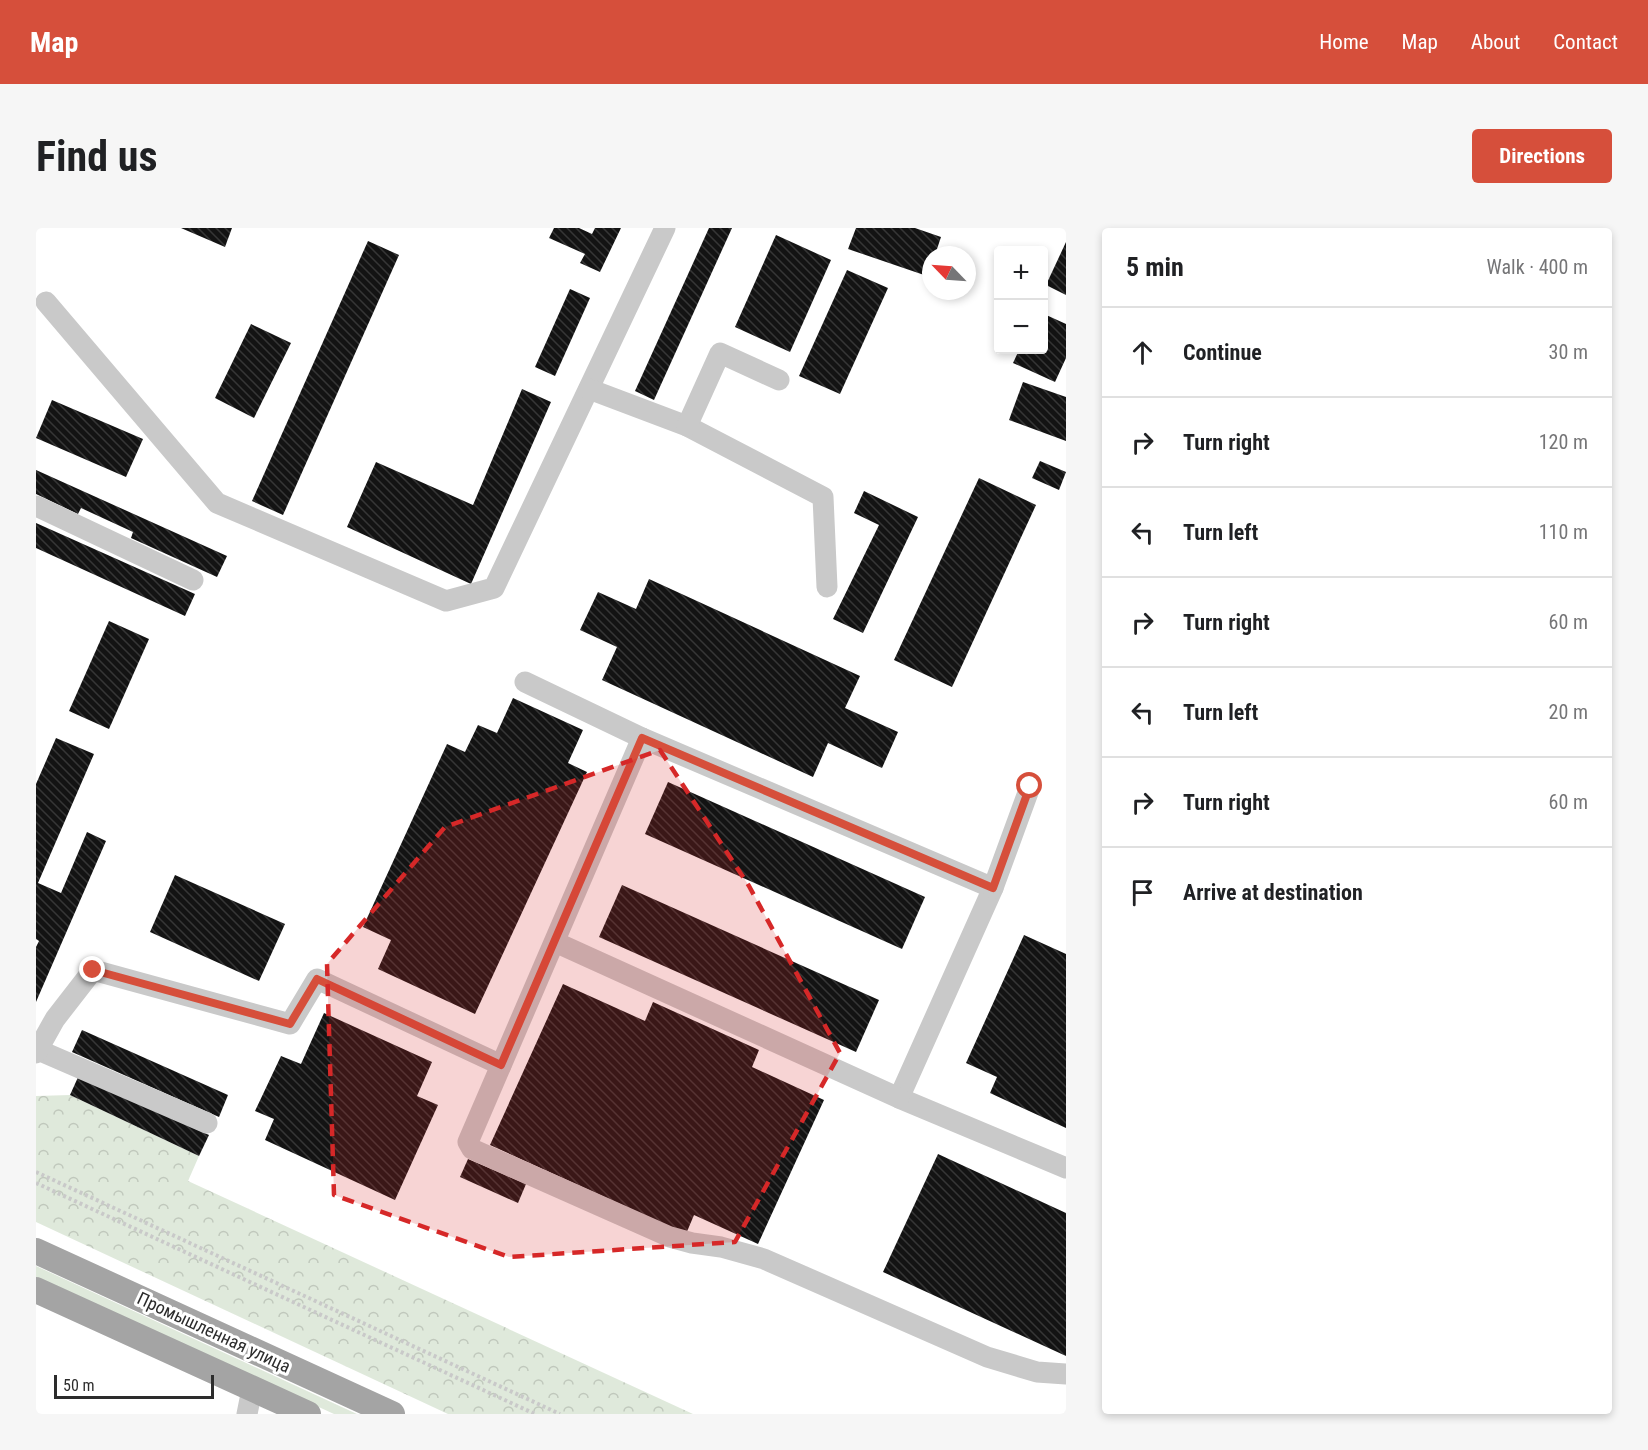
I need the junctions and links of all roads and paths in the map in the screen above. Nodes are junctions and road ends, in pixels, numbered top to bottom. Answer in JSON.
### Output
{"nodes":[{"id":1,"x":665,"y":228,"type":"edge"},
{"id":2,"x":46,"y":302,"type":"dead end"},
{"id":3,"x":779,"y":380,"type":"dead end"},
{"id":4,"x":589,"y":389,"type":"junction"},
{"id":5,"x":687,"y":426,"type":"junction"},
{"id":6,"x":36,"y":506,"type":"edge"},
{"id":7,"x":193,"y":580,"type":"dead end"},
{"id":8,"x":827,"y":587,"type":"dead end"},
{"id":9,"x":525,"y":682,"type":"dead end"},
{"id":10,"x":642,"y":738,"type":"junction"},
{"id":11,"x":1030,"y":786,"type":"dead end"},
{"id":12,"x":993,"y":888,"type":"junction"},
{"id":13,"x":555,"y":942,"type":"junction"},
{"id":14,"x":37,"y":1051,"type":"edge"},
{"id":15,"x":501,"y":1065,"type":"junction"},
{"id":16,"x":899,"y":1098,"type":"junction"},
{"id":17,"x":207,"y":1123,"type":"dead end"},
{"id":18,"x":1066,"y":1168,"type":"edge"},
{"id":19,"x":36,"y":1172,"type":"edge"},
{"id":20,"x":36,"y":1183,"type":"edge"},
{"id":21,"x":36,"y":1251,"type":"edge"},
{"id":22,"x":36,"y":1290,"type":"edge"},
{"id":23,"x":1066,"y":1374,"type":"edge"},
{"id":24,"x":252,"y":1389,"type":"junction"},
{"id":25,"x":247,"y":1414,"type":"edge"},
{"id":26,"x":308,"y":1414,"type":"edge"},
{"id":27,"x":392,"y":1414,"type":"edge"},
{"id":28,"x":535,"y":1414,"type":"edge"},
{"id":29,"x":560,"y":1414,"type":"edge"}],
"edges":[{"from":1,"to":4,"type":"lane"},
{"from":2,"to":4,"type":"lane"},
{"from":3,"to":5,"type":"lane"},
{"from":4,"to":5,"type":"lane"},
{"from":5,"to":8,"type":"lane"},
{"from":6,"to":7,"type":"lane"},
{"from":9,"to":10,"type":"lane"},
{"from":10,"to":12,"type":"lane"},
{"from":10,"to":13,"type":"lane"},
{"from":11,"to":12,"type":"lane"},
{"from":12,"to":16,"type":"lane"},
{"from":13,"to":15,"type":"lane"},
{"from":13,"to":16,"type":"lane"},
{"from":14,"to":15,"type":"lane"},
{"from":14,"to":17,"type":"lane"},
{"from":15,"to":23,"type":"lane"},
{"from":16,"to":18,"type":"lane"},
{"from":19,"to":29,"type":"path"},
{"from":20,"to":28,"type":"path"},
{"from":21,"to":27,"type":"main road","name":"Промышленная улица"},
{"from":22,"to":24,"type":"main road","name":"Промышленная улица"},
{"from":24,"to":25,"type":"lane"},
{"from":24,"to":26,"type":"main road","name":"Промышленная улица"}]}
